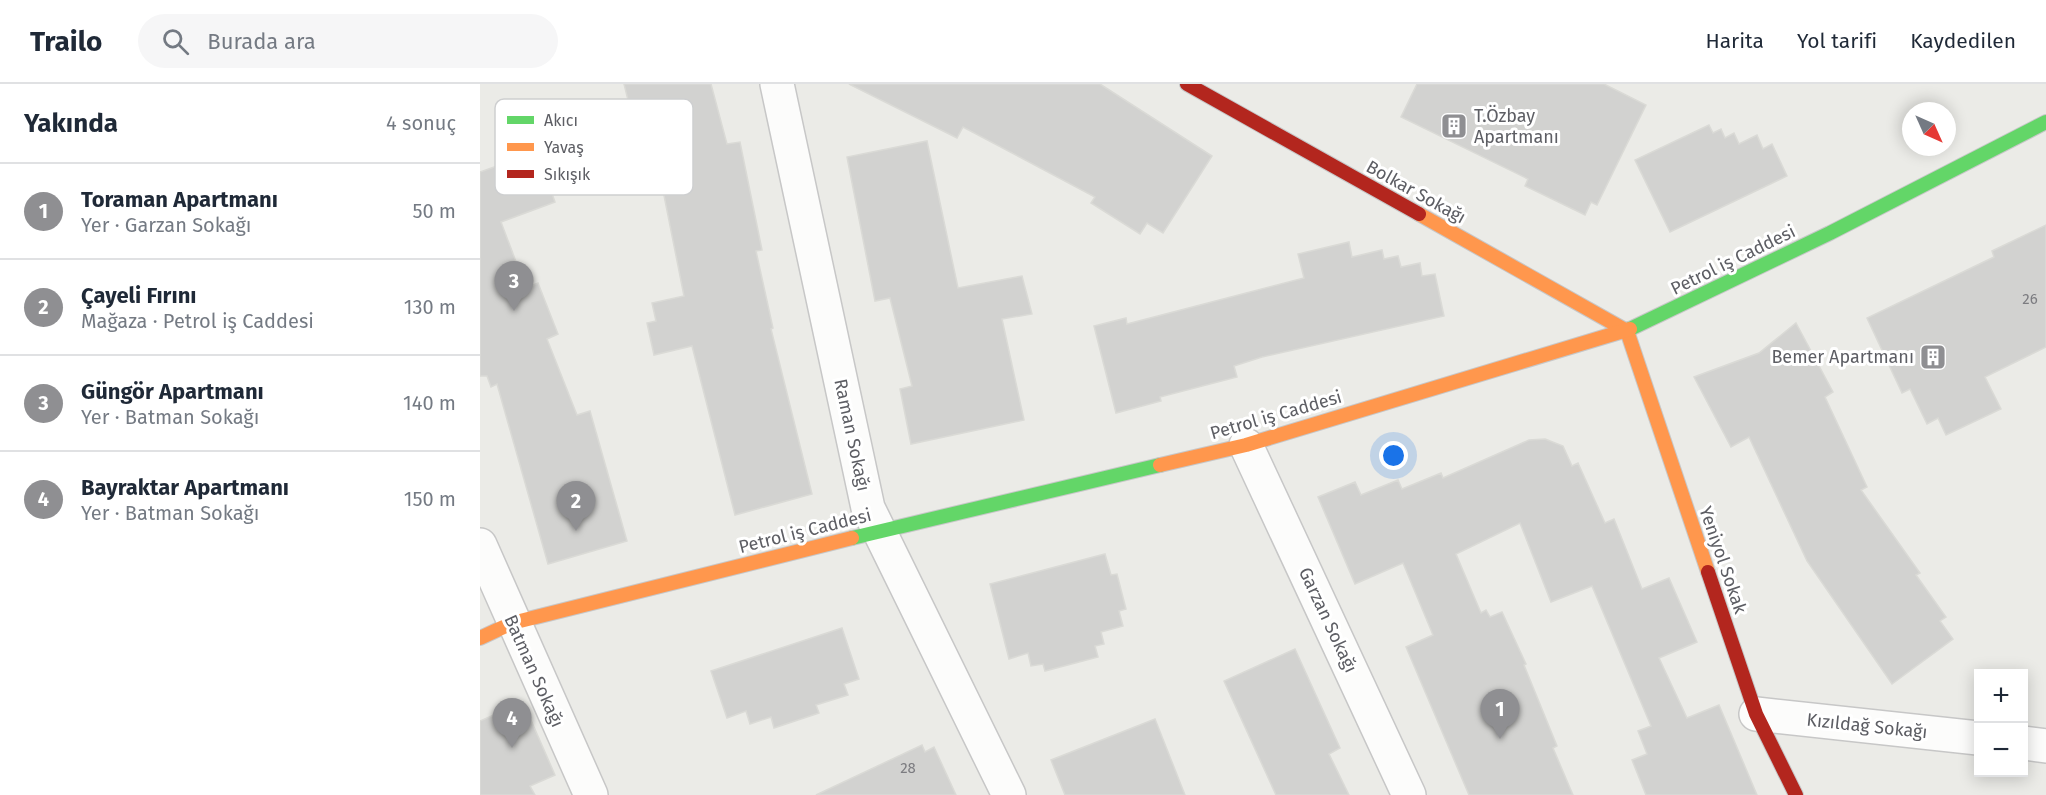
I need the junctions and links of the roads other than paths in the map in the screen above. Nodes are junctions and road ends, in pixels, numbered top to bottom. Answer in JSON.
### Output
{"nodes":[{"id":1,"x":777,"y":84,"type":"edge"},
{"id":2,"x":1187,"y":84,"type":"edge"},
{"id":3,"x":2046,"y":122,"type":"edge"},
{"id":4,"x":1627,"y":331,"type":"junction"},
{"id":5,"x":1246,"y":445,"type":"junction"},
{"id":6,"x":879,"y":531,"type":"junction"},
{"id":7,"x":480,"y":545,"type":"edge"},
{"id":8,"x":512,"y":623,"type":"junction"},
{"id":9,"x":480,"y":638,"type":"edge"},
{"id":10,"x":1756,"y":714,"type":"junction"},
{"id":11,"x":1974,"y":738,"type":"edge"},
{"id":12,"x":2028,"y":744,"type":"edge"},
{"id":13,"x":2046,"y":746,"type":"edge"},
{"id":14,"x":591,"y":795,"type":"edge"},
{"id":15,"x":1009,"y":795,"type":"edge"},
{"id":16,"x":1409,"y":795,"type":"edge"},
{"id":17,"x":1796,"y":795,"type":"edge"}],
"edges":[{"from":1,"to":6,"type":"street","name":"Raman Sokağı"},
{"from":2,"to":4,"type":"street","name":"Bolkar Sokağı"},
{"from":3,"to":4,"type":"street","name":"Petrol iş Caddesi"},
{"from":4,"to":5,"type":"street","name":"Petrol iş Caddesi"},
{"from":4,"to":10,"type":"street","name":"Yeniyol Sokak"},
{"from":5,"to":6,"type":"street","name":"Petrol iş Caddesi"},
{"from":5,"to":16,"type":"street","name":"Garzan Sokağı"},
{"from":6,"to":8,"type":"street","name":"Petrol iş Caddesi"},
{"from":6,"to":15,"type":"street","name":"Raman Sokağı"},
{"from":7,"to":8,"type":"street","name":"Batman Sokağı"},
{"from":8,"to":9,"type":"street","name":"Petrol iş Caddesi"},
{"from":8,"to":14,"type":"street","name":"Batman Sokağı"},
{"from":10,"to":11,"type":"street","name":"Kızıldağ Sokağı"},
{"from":10,"to":17,"type":"street","name":"Yeniyol Sokak"},
{"from":12,"to":13,"type":"street"}]}
